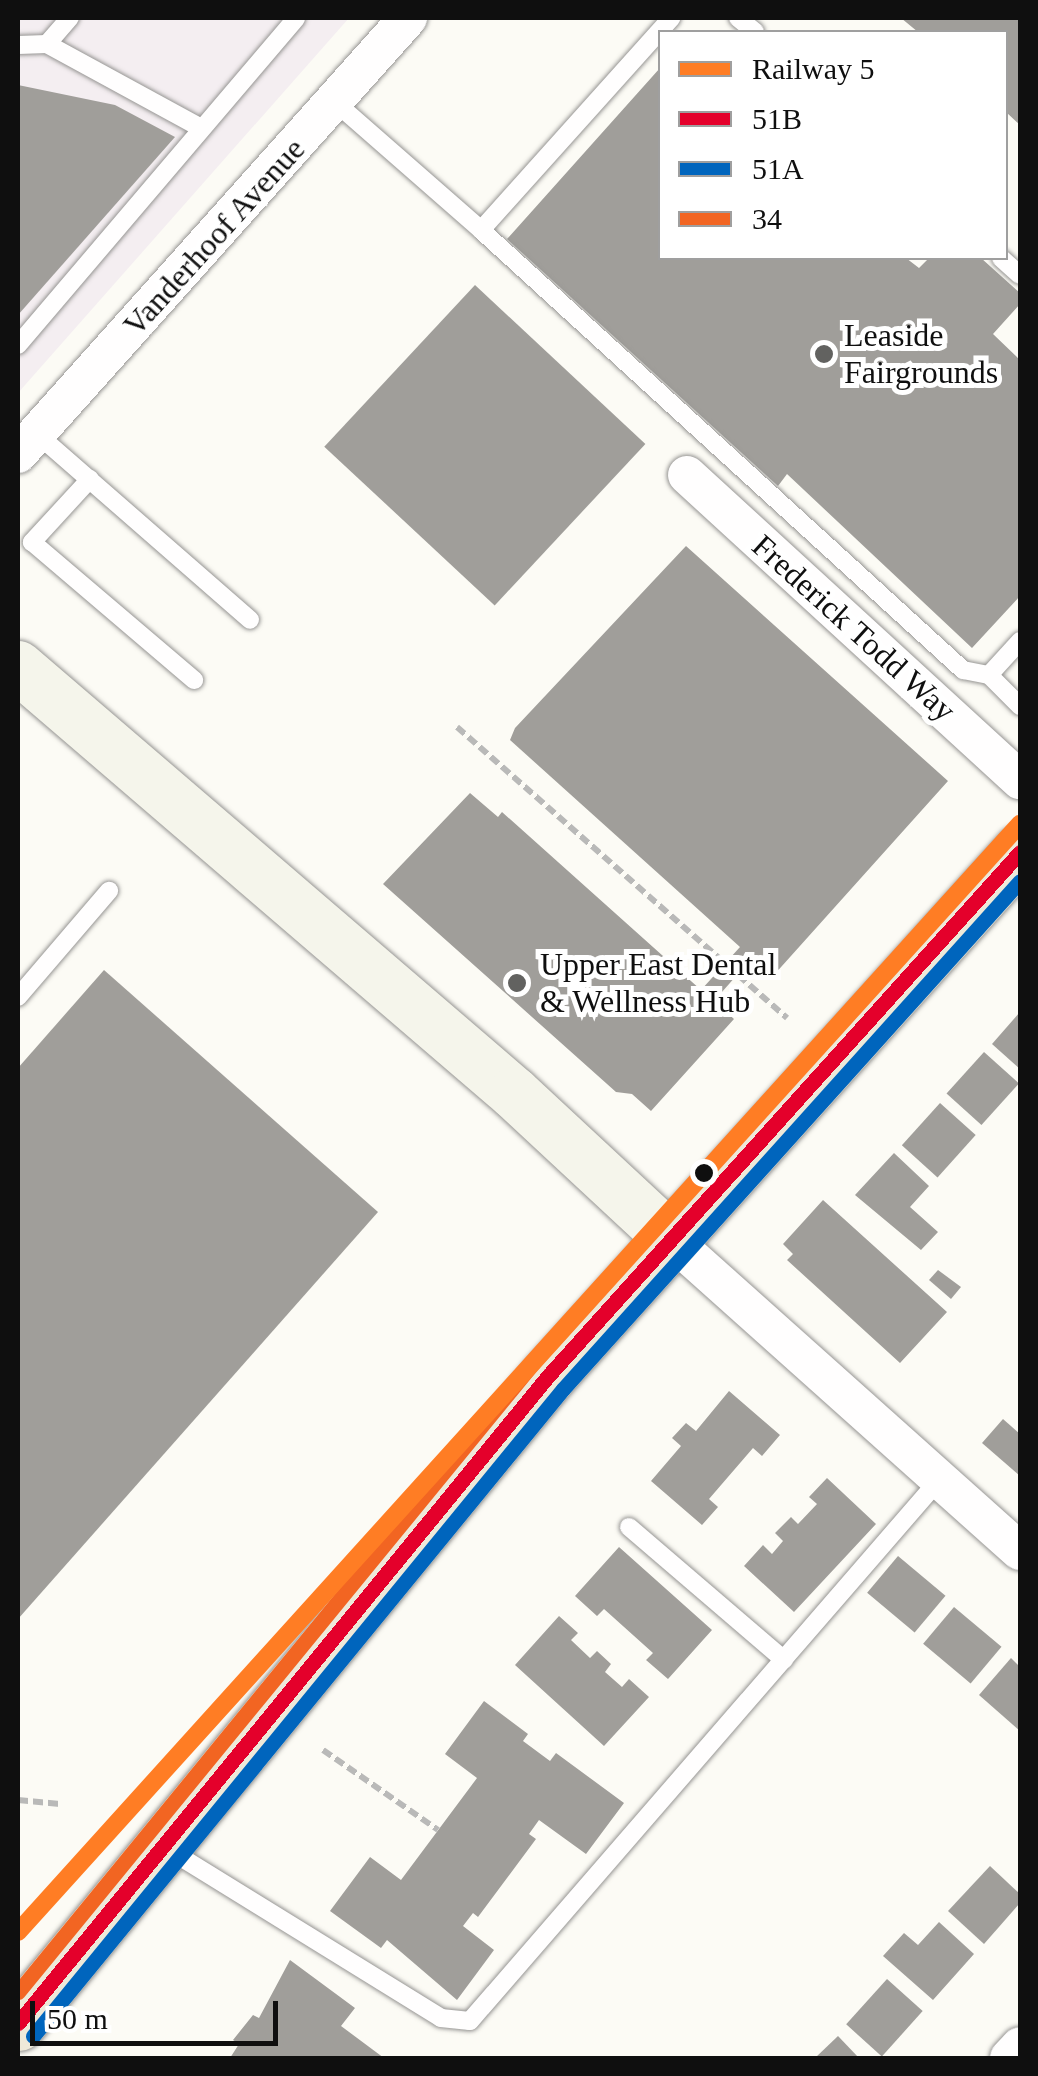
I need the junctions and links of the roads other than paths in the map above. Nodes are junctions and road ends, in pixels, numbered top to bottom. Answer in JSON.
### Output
{"nodes":[{"id":1,"x":70,"y":18,"type":"edge"},
{"id":2,"x":296,"y":18,"type":"edge"},
{"id":3,"x":408,"y":18,"type":"edge"},
{"id":4,"x":658,"y":33,"type":"edge"},
{"id":5,"x":47,"y":44,"type":"junction"},
{"id":6,"x":18,"y":45,"type":"edge"},
{"id":7,"x":335,"y":102,"type":"junction"},
{"id":8,"x":201,"y":128,"type":"junction"},
{"id":9,"x":482,"y":230,"type":"junction"},
{"id":10,"x":18,"y":345,"type":"edge"},
{"id":11,"x":27,"y":444,"type":"edge"},
{"id":12,"x":687,"y":474,"type":"dead end"},
{"id":13,"x":90,"y":479,"type":"junction"},
{"id":14,"x":250,"y":620,"type":"dead end"},
{"id":15,"x":1020,"y":641,"type":"edge"},
{"id":16,"x":18,"y":668,"type":"edge"},
{"id":17,"x":989,"y":675,"type":"junction"},
{"id":18,"x":194,"y":680,"type":"dead end"},
{"id":19,"x":1020,"y":706,"type":"edge"},
{"id":20,"x":1020,"y":780,"type":"edge"},
{"id":21,"x":1020,"y":852,"type":"edge"},
{"id":22,"x":109,"y":890,"type":"dead end"},
{"id":23,"x":18,"y":997,"type":"edge"},
{"id":24,"x":673,"y":1241,"type":"junction"},
{"id":25,"x":939,"y":1480,"type":"junction"},
{"id":26,"x":629,"y":1527,"type":"dead end"},
{"id":27,"x":1020,"y":1552,"type":"edge"},
{"id":28,"x":784,"y":1660,"type":"junction"},
{"id":29,"x":166,"y":1848,"type":"junction"},
{"id":30,"x":18,"y":2022,"type":"edge"},
{"id":31,"x":1020,"y":2046,"type":"edge"},
{"id":32,"x":1009,"y":2058,"type":"edge"}],
"edges":[{"from":1,"to":5,"type":"lane"},
{"from":2,"to":8,"type":"lane"},
{"from":3,"to":7,"type":"street","name":"Vanderhoof Avenue"},
{"from":4,"to":9,"type":"lane"},
{"from":5,"to":6,"type":"lane"},
{"from":5,"to":8,"type":"lane"},
{"from":7,"to":9,"type":"lane"},
{"from":7,"to":11,"type":"street","name":"Vanderhoof Avenue"},
{"from":8,"to":10,"type":"lane"},
{"from":9,"to":17,"type":"lane"},
{"from":11,"to":13,"type":"lane"},
{"from":12,"to":20,"type":"street","name":"Frederick Todd Way"},
{"from":13,"to":14,"type":"lane"},
{"from":13,"to":18,"type":"lane"},
{"from":15,"to":17,"type":"lane"},
{"from":16,"to":24,"type":"street"},
{"from":17,"to":19,"type":"lane"},
{"from":21,"to":24,"type":"main road"},
{"from":22,"to":23,"type":"lane"},
{"from":24,"to":25,"type":"street"},
{"from":24,"to":29,"type":"main road"},
{"from":25,"to":27,"type":"street"},
{"from":25,"to":28,"type":"lane"},
{"from":26,"to":28,"type":"lane"},
{"from":28,"to":29,"type":"lane"},
{"from":29,"to":30,"type":"main road"},
{"from":31,"to":32,"type":"street"}]}
